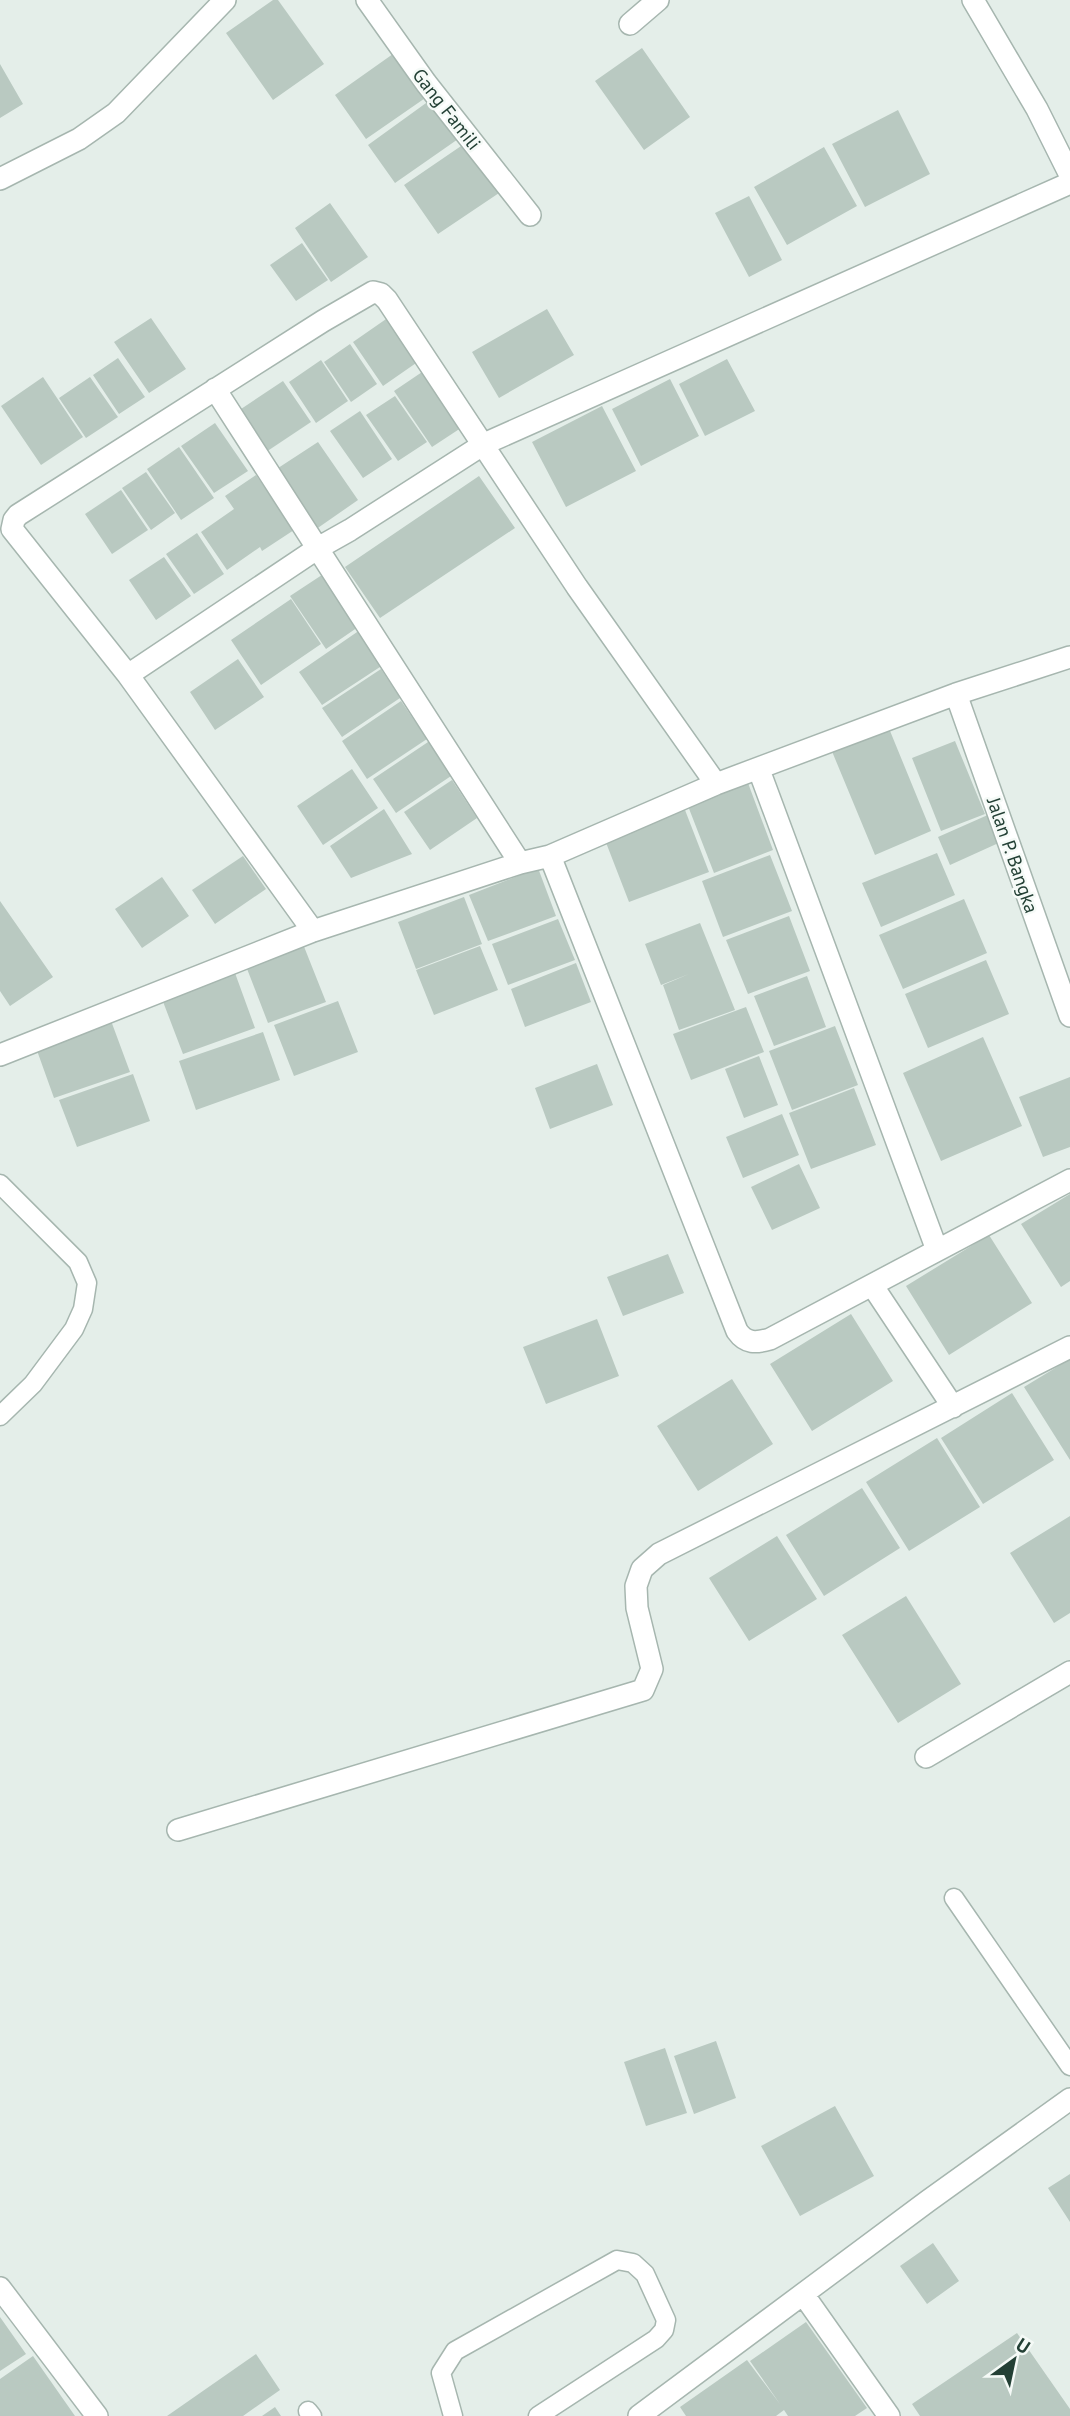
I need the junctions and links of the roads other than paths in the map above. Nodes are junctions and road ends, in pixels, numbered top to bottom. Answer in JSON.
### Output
{"nodes":[{"id":1,"x":225,"y":0,"type":"edge"},
{"id":2,"x":367,"y":0,"type":"edge"},
{"id":3,"x":658,"y":0,"type":"edge"},
{"id":4,"x":973,"y":0,"type":"edge"},
{"id":5,"x":630,"y":24,"type":"dead end"},
{"id":6,"x":1070,"y":175,"type":"edge"},
{"id":7,"x":0,"y":179,"type":"edge"},
{"id":8,"x":1070,"y":183,"type":"edge"},
{"id":9,"x":530,"y":215,"type":"dead end"},
{"id":10,"x":215,"y":389,"type":"junction"},
{"id":11,"x":484,"y":444,"type":"junction"},
{"id":12,"x":318,"y":548,"type":"junction"},
{"id":13,"x":1070,"y":657,"type":"edge"},
{"id":14,"x":128,"y":675,"type":"junction"},
{"id":15,"x":956,"y":694,"type":"junction"},
{"id":16,"x":759,"y":770,"type":"junction"},
{"id":17,"x":716,"y":784,"type":"junction"},
{"id":18,"x":551,"y":856,"type":"junction"},
{"id":19,"x":520,"y":863,"type":"junction"},
{"id":20,"x":313,"y":931,"type":"junction"},
{"id":21,"x":1070,"y":1016,"type":"edge"},
{"id":22,"x":0,"y":1055,"type":"edge"},
{"id":23,"x":1070,"y":1180,"type":"edge"},
{"id":24,"x":0,"y":1184,"type":"edge"},
{"id":25,"x":937,"y":1251,"type":"junction"},
{"id":26,"x":872,"y":1285,"type":"junction"},
{"id":27,"x":1070,"y":1347,"type":"edge"},
{"id":28,"x":953,"y":1407,"type":"junction"},
{"id":29,"x":0,"y":1416,"type":"edge"},
{"id":30,"x":1070,"y":1672,"type":"edge"},
{"id":31,"x":926,"y":1757,"type":"dead end"},
{"id":32,"x":178,"y":1830,"type":"dead end"},
{"id":33,"x":954,"y":1898,"type":"dead end"},
{"id":34,"x":1070,"y":2066,"type":"edge"},
{"id":35,"x":1070,"y":2099,"type":"edge"},
{"id":36,"x":0,"y":2288,"type":"edge"},
{"id":37,"x":803,"y":2294,"type":"junction"},
{"id":38,"x":97,"y":2416,"type":"edge"},
{"id":39,"x":453,"y":2416,"type":"edge"},
{"id":40,"x":538,"y":2416,"type":"edge"},
{"id":41,"x":639,"y":2416,"type":"edge"},
{"id":42,"x":889,"y":2416,"type":"edge"}],
"edges":[{"from":1,"to":7,"type":"street"},
{"from":2,"to":9,"type":"street","name":"Gang Famili"},
{"from":3,"to":5,"type":"street"},
{"from":4,"to":6,"type":"street"},
{"from":8,"to":11,"type":"street"},
{"from":10,"to":11,"type":"street"},
{"from":10,"to":12,"type":"street"},
{"from":10,"to":14,"type":"street"},
{"from":11,"to":12,"type":"street"},
{"from":11,"to":17,"type":"street"},
{"from":12,"to":14,"type":"street"},
{"from":12,"to":19,"type":"street"},
{"from":13,"to":15,"type":"street"},
{"from":14,"to":20,"type":"street"},
{"from":15,"to":16,"type":"street"},
{"from":15,"to":21,"type":"street","name":"Jalan P. Bangka"},
{"from":16,"to":17,"type":"street"},
{"from":16,"to":25,"type":"street"},
{"from":17,"to":18,"type":"street"},
{"from":18,"to":19,"type":"street"},
{"from":18,"to":26,"type":"street"},
{"from":19,"to":20,"type":"street"},
{"from":20,"to":22,"type":"street"},
{"from":23,"to":25,"type":"street"},
{"from":24,"to":29,"type":"lane"},
{"from":25,"to":26,"type":"street"},
{"from":26,"to":28,"type":"street"},
{"from":27,"to":28,"type":"street"},
{"from":28,"to":32,"type":"street"},
{"from":30,"to":31,"type":"street"},
{"from":33,"to":34,"type":"lane"},
{"from":35,"to":37,"type":"street"},
{"from":36,"to":38,"type":"street"},
{"from":37,"to":41,"type":"street"},
{"from":37,"to":42,"type":"street"},
{"from":39,"to":40,"type":"lane"}]}
